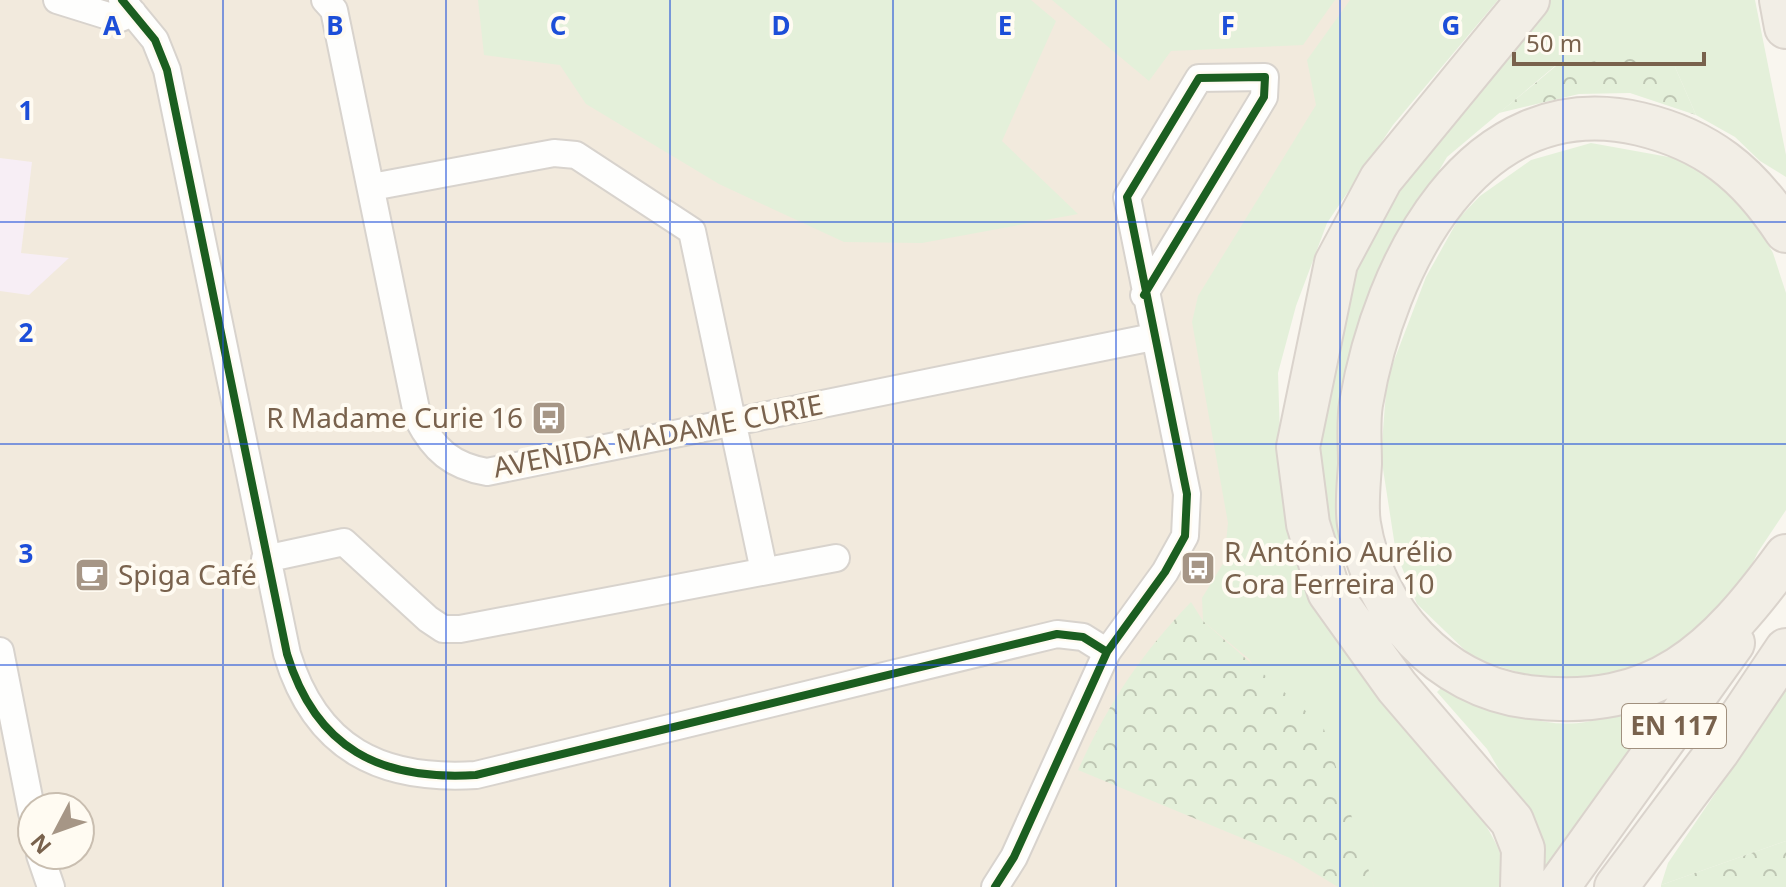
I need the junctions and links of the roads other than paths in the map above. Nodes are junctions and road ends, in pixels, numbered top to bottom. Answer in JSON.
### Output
{"nodes":[{"id":1,"x":57,"y":0,"type":"edge"},
{"id":2,"x":325,"y":0,"type":"edge"},
{"id":3,"x":1528,"y":0,"type":"edge"},
{"id":4,"x":1781,"y":0,"type":"edge"},
{"id":5,"x":128,"y":7,"type":"edge"},
{"id":6,"x":1786,"y":27,"type":"edge"},
{"id":7,"x":372,"y":187,"type":"junction"},
{"id":8,"x":1786,"y":231,"type":"edge"},
{"id":9,"x":1144,"y":295,"type":"junction"},
{"id":10,"x":1153,"y":337,"type":"junction"},
{"id":11,"x":732,"y":423,"type":"junction"},
{"id":12,"x":836,"y":558,"type":"dead end"},
{"id":13,"x":265,"y":559,"type":"junction"},
{"id":14,"x":1786,"y":559,"type":"edge"},
{"id":15,"x":764,"y":571,"type":"junction"},
{"id":16,"x":1786,"y":650,"type":"edge"},
{"id":17,"x":0,"y":651,"type":"edge"},
{"id":18,"x":1107,"y":652,"type":"junction"},
{"id":19,"x":28,"y":791,"type":"edge"},
{"id":20,"x":1623,"y":882,"type":"edge"},
{"id":21,"x":995,"y":887,"type":"edge"},
{"id":22,"x":1522,"y":887,"type":"edge"},
{"id":23,"x":1558,"y":887,"type":"edge"}],
"edges":[{"from":1,"to":5,"type":"street"},
{"from":2,"to":7,"type":"street","name":"AVENIDA MADAME CURIE"},
{"from":3,"to":22,"type":"highway"},
{"from":4,"to":6,"type":"highway"},
{"from":5,"to":13,"type":"street"},
{"from":7,"to":11,"type":"street"},
{"from":7,"to":11,"type":"street","name":"AVENIDA MADAME CURIE"},
{"from":8,"to":14,"type":"highway"},
{"from":9,"to":9,"type":"street"},
{"from":9,"to":10,"type":"street"},
{"from":10,"to":11,"type":"street","name":"AVENIDA MADAME CURIE"},
{"from":10,"to":18,"type":"street"},
{"from":11,"to":15,"type":"street"},
{"from":12,"to":15,"type":"street"},
{"from":13,"to":15,"type":"street"},
{"from":13,"to":18,"type":"street"},
{"from":14,"to":23,"type":"highway","number":"EN 117"},
{"from":16,"to":20,"type":"highway","number":"EN 117"},
{"from":17,"to":19,"type":"street"},
{"from":18,"to":21,"type":"street"}]}
